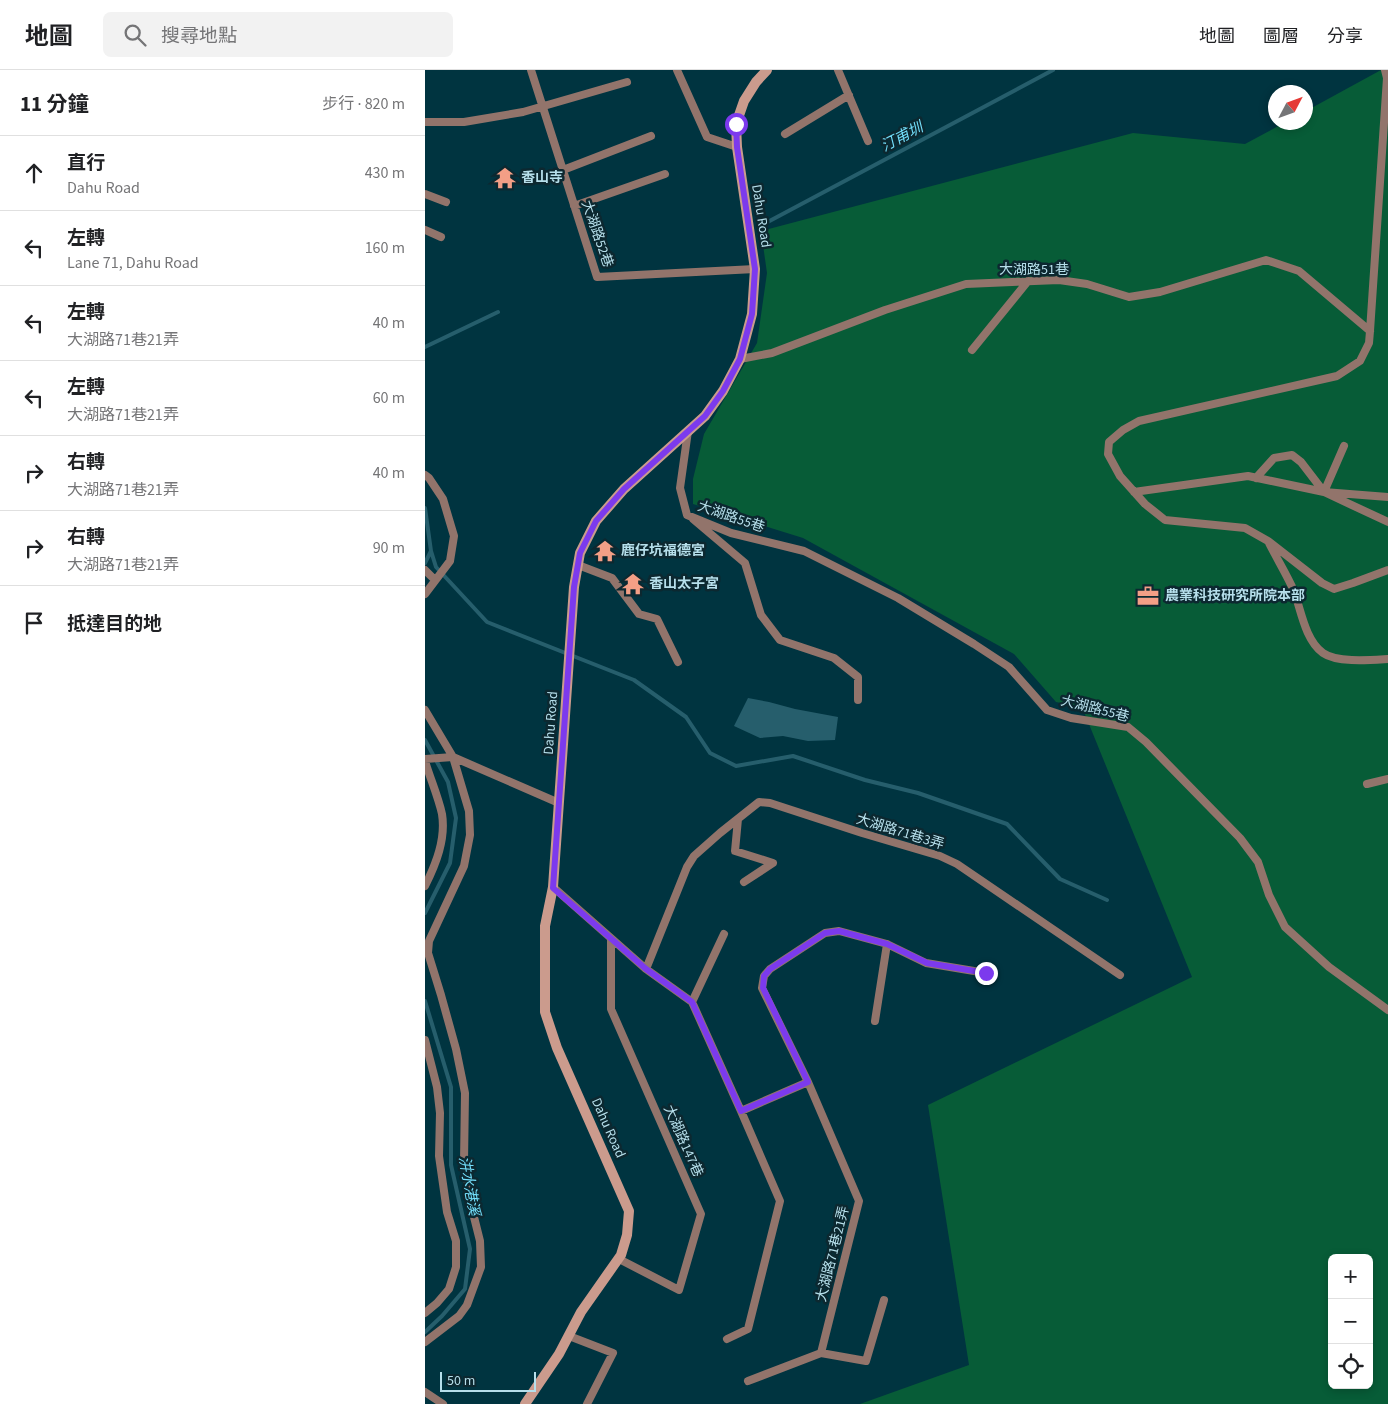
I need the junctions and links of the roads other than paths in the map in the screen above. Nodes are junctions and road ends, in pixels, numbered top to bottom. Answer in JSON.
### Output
{"nodes":[{"id":1,"x":531,"y":70,"type":"edge"},
{"id":2,"x":677,"y":70,"type":"edge"},
{"id":3,"x":767,"y":70,"type":"edge"},
{"id":4,"x":839,"y":70,"type":"edge"},
{"id":5,"x":1385,"y":70,"type":"edge"},
{"id":6,"x":627,"y":82,"type":"dead end"},
{"id":7,"x":849,"y":95,"type":"junction"},
{"id":8,"x":543,"y":106,"type":"junction"},
{"id":9,"x":425,"y":122,"type":"edge"},
{"id":10,"x":785,"y":134,"type":"dead end"},
{"id":11,"x":651,"y":136,"type":"dead end"},
{"id":12,"x":868,"y":141,"type":"dead end"},
{"id":13,"x":737,"y":147,"type":"junction"},
{"id":14,"x":563,"y":170,"type":"junction"},
{"id":15,"x":665,"y":174,"type":"dead end"},
{"id":16,"x":425,"y":194,"type":"edge"},
{"id":17,"x":446,"y":202,"type":"dead end"},
{"id":18,"x":574,"y":206,"type":"junction"},
{"id":19,"x":425,"y":230,"type":"edge"},
{"id":20,"x":441,"y":237,"type":"dead end"},
{"id":21,"x":755,"y":269,"type":"junction"},
{"id":22,"x":1028,"y":281,"type":"junction"},
{"id":23,"x":1370,"y":331,"type":"junction"},
{"id":24,"x":972,"y":350,"type":"dead end"},
{"id":25,"x":740,"y":359,"type":"junction"},
{"id":26,"x":688,"y":431,"type":"junction"},
{"id":27,"x":1344,"y":446,"type":"dead end"},
{"id":28,"x":425,"y":475,"type":"edge"},
{"id":29,"x":1256,"y":478,"type":"junction"},
{"id":30,"x":1134,"y":492,"type":"junction"},
{"id":31,"x":1324,"y":492,"type":"junction"},
{"id":32,"x":1388,"y":496,"type":"edge"},
{"id":33,"x":687,"y":515,"type":"junction"},
{"id":34,"x":1388,"y":522,"type":"edge"},
{"id":35,"x":1268,"y":541,"type":"junction"},
{"id":36,"x":578,"y":565,"type":"junction"},
{"id":37,"x":425,"y":570,"type":"edge"},
{"id":38,"x":1388,"y":570,"type":"edge"},
{"id":39,"x":435,"y":580,"type":"junction"},
{"id":40,"x":425,"y":594,"type":"edge"},
{"id":41,"x":1388,"y":659,"type":"edge"},
{"id":42,"x":678,"y":662,"type":"dead end"},
{"id":43,"x":858,"y":700,"type":"dead end"},
{"id":44,"x":425,"y":710,"type":"edge"},
{"id":45,"x":453,"y":757,"type":"junction"},
{"id":46,"x":425,"y":760,"type":"edge"},
{"id":47,"x":1388,"y":779,"type":"edge"},
{"id":48,"x":1367,"y":784,"type":"dead end"},
{"id":49,"x":559,"y":803,"type":"junction"},
{"id":50,"x":738,"y":819,"type":"junction"},
{"id":51,"x":744,"y":882,"type":"dead end"},
{"id":52,"x":425,"y":886,"type":"edge"},
{"id":53,"x":553,"y":888,"type":"junction"},
{"id":54,"x":725,"y":934,"type":"dead end"},
{"id":55,"x":611,"y":939,"type":"junction"},
{"id":56,"x":887,"y":944,"type":"junction"},
{"id":57,"x":646,"y":969,"type":"junction"},
{"id":58,"x":986,"y":973,"type":"dead end"},
{"id":59,"x":1120,"y":975,"type":"dead end"},
{"id":60,"x":692,"y":1002,"type":"junction"},
{"id":61,"x":1388,"y":1010,"type":"edge"},
{"id":62,"x":875,"y":1021,"type":"dead end"},
{"id":63,"x":425,"y":1040,"type":"edge"},
{"id":64,"x":808,"y":1082,"type":"junction"},
{"id":65,"x":741,"y":1111,"type":"junction"},
{"id":66,"x":619,"y":1259,"type":"junction"},
{"id":67,"x":884,"y":1300,"type":"dead end"},
{"id":68,"x":425,"y":1313,"type":"edge"},
{"id":69,"x":569,"y":1336,"type":"junction"},
{"id":70,"x":727,"y":1339,"type":"dead end"},
{"id":71,"x":425,"y":1342,"type":"edge"},
{"id":72,"x":821,"y":1353,"type":"junction"},
{"id":73,"x":748,"y":1380,"type":"dead end"},
{"id":74,"x":425,"y":1392,"type":"edge"},
{"id":75,"x":443,"y":1404,"type":"edge"},
{"id":76,"x":525,"y":1404,"type":"edge"},
{"id":77,"x":587,"y":1404,"type":"edge"}],
"edges":[{"from":1,"to":8,"type":"lane","name":"大湖路52巷"},
{"from":2,"to":13,"type":"lane"},
{"from":3,"to":13,"type":"street","name":"Dahu Road"},
{"from":4,"to":7,"type":"lane"},
{"from":5,"to":23,"type":"lane"},
{"from":6,"to":8,"type":"lane"},
{"from":7,"to":10,"type":"lane"},
{"from":7,"to":12,"type":"lane"},
{"from":8,"to":9,"type":"lane"},
{"from":8,"to":14,"type":"lane","name":"大湖路52巷"},
{"from":11,"to":14,"type":"lane"},
{"from":13,"to":21,"type":"street","name":"Dahu Road"},
{"from":14,"to":18,"type":"lane","name":"大湖路52巷"},
{"from":15,"to":18,"type":"lane"},
{"from":16,"to":17,"type":"lane"},
{"from":18,"to":21,"type":"lane","name":"大湖路52巷"},
{"from":19,"to":20,"type":"lane"},
{"from":21,"to":25,"type":"street","name":"Dahu Road"},
{"from":22,"to":23,"type":"lane","name":"大湖路51巷"},
{"from":22,"to":24,"type":"lane"},
{"from":22,"to":25,"type":"lane","name":"大湖路51巷"},
{"from":23,"to":30,"type":"lane"},
{"from":25,"to":26,"type":"street","name":"Dahu Road"},
{"from":26,"to":33,"type":"lane","name":"大湖路55巷"},
{"from":26,"to":36,"type":"street","name":"Dahu Road"},
{"from":27,"to":31,"type":"lane"},
{"from":28,"to":39,"type":"lane"},
{"from":29,"to":30,"type":"lane"},
{"from":29,"to":31,"type":"lane"},
{"from":29,"to":31,"type":"lane"},
{"from":30,"to":35,"type":"lane"},
{"from":31,"to":32,"type":"lane"},
{"from":31,"to":34,"type":"lane"},
{"from":33,"to":43,"type":"lane"},
{"from":33,"to":61,"type":"lane","name":"大湖路55巷"},
{"from":35,"to":38,"type":"lane"},
{"from":35,"to":41,"type":"lane"},
{"from":36,"to":42,"type":"lane"},
{"from":36,"to":49,"type":"street","name":"Dahu Road"},
{"from":37,"to":39,"type":"lane"},
{"from":39,"to":40,"type":"lane"},
{"from":44,"to":45,"type":"lane"},
{"from":45,"to":46,"type":"lane"},
{"from":45,"to":49,"type":"lane"},
{"from":45,"to":71,"type":"lane"},
{"from":46,"to":52,"type":"lane"},
{"from":47,"to":48,"type":"lane"},
{"from":49,"to":53,"type":"street","name":"Dahu Road"},
{"from":50,"to":51,"type":"lane"},
{"from":50,"to":57,"type":"lane","name":"大湖路71巷3弄"},
{"from":50,"to":59,"type":"lane","name":"大湖路71巷3弄"},
{"from":53,"to":55,"type":"lane"},
{"from":53,"to":66,"type":"street","name":"Dahu Road"},
{"from":54,"to":60,"type":"lane"},
{"from":55,"to":57,"type":"lane"},
{"from":55,"to":66,"type":"lane","name":"大湖路147巷"},
{"from":56,"to":58,"type":"lane","name":"大湖路71巷21弄"},
{"from":56,"to":62,"type":"lane"},
{"from":56,"to":64,"type":"lane","name":"大湖路71巷21弄"},
{"from":57,"to":60,"type":"lane"},
{"from":60,"to":65,"type":"lane"},
{"from":63,"to":68,"type":"lane"},
{"from":64,"to":65,"type":"lane"},
{"from":64,"to":72,"type":"lane","name":"大湖路71巷21弄"},
{"from":65,"to":70,"type":"lane"},
{"from":66,"to":69,"type":"street","name":"Dahu Road"},
{"from":67,"to":72,"type":"lane"},
{"from":69,"to":76,"type":"street","name":"Dahu Road"},
{"from":69,"to":77,"type":"lane"},
{"from":72,"to":73,"type":"lane"},
{"from":74,"to":75,"type":"lane"}]}
